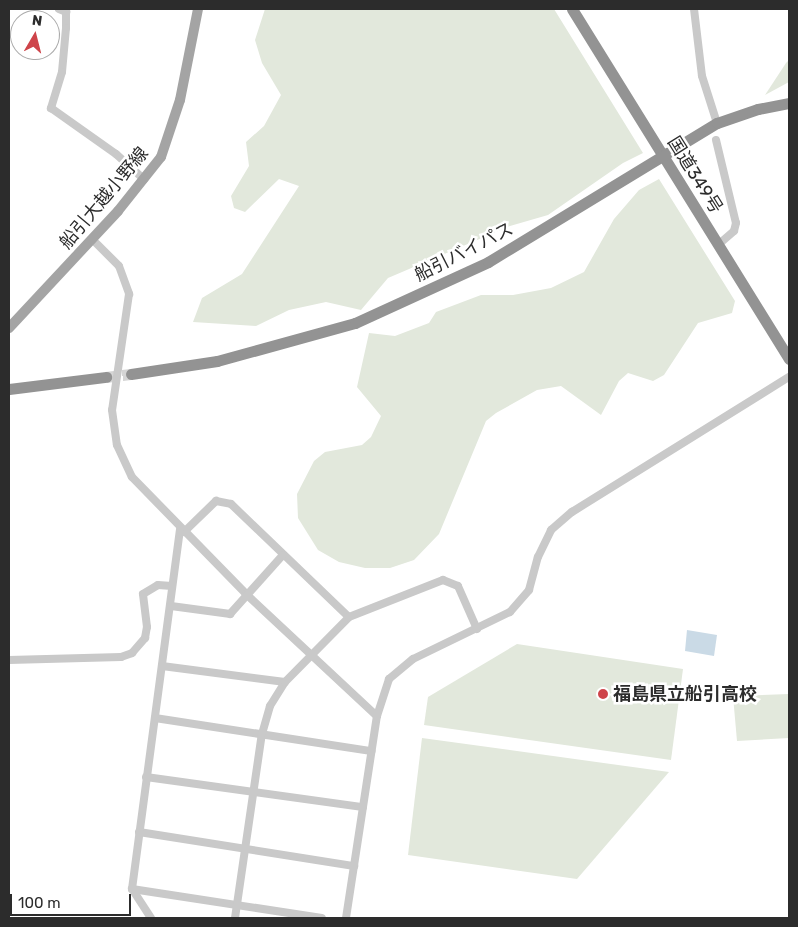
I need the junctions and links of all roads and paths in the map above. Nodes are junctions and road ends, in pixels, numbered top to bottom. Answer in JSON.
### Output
{"nodes":[{"id":1,"x":59,"y":9,"type":"edge"},
{"id":2,"x":198,"y":9,"type":"edge"},
{"id":3,"x":572,"y":9,"type":"edge"},
{"id":4,"x":694,"y":9,"type":"edge"},
{"id":5,"x":789,"y":104,"type":"edge"},
{"id":6,"x":717,"y":123,"type":"junction"},
{"id":7,"x":716,"y":140,"type":"dead end"},
{"id":8,"x":664,"y":156,"type":"junction"},
{"id":9,"x":144,"y":179,"type":"junction"},
{"id":10,"x":92,"y":239,"type":"junction"},
{"id":11,"x":718,"y":245,"type":"junction"},
{"id":12,"x":9,"y":328,"type":"edge"},
{"id":13,"x":789,"y":359,"type":"edge"},
{"id":14,"x":131,"y":374,"type":"tunnel mouth"},
{"id":15,"x":106,"y":377,"type":"tunnel mouth"},
{"id":16,"x":789,"y":377,"type":"edge"},
{"id":17,"x":9,"y":389,"type":"edge"},
{"id":18,"x":182,"y":530,"type":"junction"},
{"id":19,"x":283,"y":555,"type":"junction"},
{"id":20,"x":172,"y":586,"type":"junction"},
{"id":21,"x":246,"y":594,"type":"junction"},
{"id":22,"x":171,"y":606,"type":"junction"},
{"id":23,"x":349,"y":617,"type":"junction"},
{"id":24,"x":478,"y":629,"type":"junction"},
{"id":25,"x":311,"y":655,"type":"junction"},
{"id":26,"x":9,"y":660,"type":"edge"},
{"id":27,"x":162,"y":666,"type":"junction"},
{"id":28,"x":285,"y":682,"type":"junction"},
{"id":29,"x":377,"y":716,"type":"junction"},
{"id":30,"x":155,"y":718,"type":"junction"},
{"id":31,"x":262,"y":734,"type":"junction"},
{"id":32,"x":371,"y":751,"type":"junction"},
{"id":33,"x":146,"y":777,"type":"junction"},
{"id":34,"x":254,"y":792,"type":"junction"},
{"id":35,"x":363,"y":807,"type":"junction"},
{"id":36,"x":139,"y":832,"type":"junction"},
{"id":37,"x":246,"y":849,"type":"junction"},
{"id":38,"x":354,"y":866,"type":"junction"},
{"id":39,"x":132,"y":889,"type":"junction"},
{"id":40,"x":237,"y":905,"type":"junction"},
{"id":41,"x":151,"y":918,"type":"edge"},
{"id":42,"x":235,"y":918,"type":"edge"},
{"id":43,"x":322,"y":918,"type":"edge"},
{"id":44,"x":346,"y":918,"type":"edge"}],
"edges":[{"from":1,"to":9,"type":"street"},
{"from":2,"to":9,"type":"main road","name":"船引大越小野線"},
{"from":3,"to":8,"type":"highway","name":"国道349号"},
{"from":4,"to":6,"type":"street"},
{"from":5,"to":6,"type":"highway","name":"船引バイパス"},
{"from":6,"to":8,"type":"highway","name":"船引バイパス"},
{"from":7,"to":11,"type":"street"},
{"from":8,"to":11,"type":"highway","name":"国道349号"},
{"from":8,"to":14,"type":"highway","name":"船引バイパス"},
{"from":9,"to":10,"type":"main road","name":"船引大越小野線"},
{"from":10,"to":12,"type":"main road","name":"船引大越小野線"},
{"from":10,"to":18,"type":"street"},
{"from":11,"to":13,"type":"highway","name":"国道349号"},
{"from":15,"to":17,"type":"highway"},
{"from":16,"to":24,"type":"street"},
{"from":18,"to":19,"type":"street"},
{"from":18,"to":20,"type":"street"},
{"from":18,"to":21,"type":"street"},
{"from":19,"to":21,"type":"street"},
{"from":19,"to":23,"type":"street"},
{"from":20,"to":22,"type":"street"},
{"from":20,"to":26,"type":"street"},
{"from":21,"to":22,"type":"street"},
{"from":21,"to":25,"type":"street"},
{"from":22,"to":27,"type":"street"},
{"from":23,"to":24,"type":"street"},
{"from":23,"to":25,"type":"street"},
{"from":24,"to":29,"type":"street"},
{"from":25,"to":28,"type":"street"},
{"from":25,"to":29,"type":"street"},
{"from":27,"to":28,"type":"street"},
{"from":27,"to":30,"type":"street"},
{"from":28,"to":31,"type":"street"},
{"from":29,"to":32,"type":"street"},
{"from":30,"to":31,"type":"street"},
{"from":30,"to":33,"type":"street"},
{"from":31,"to":32,"type":"street"},
{"from":31,"to":34,"type":"street"},
{"from":32,"to":35,"type":"street"},
{"from":33,"to":34,"type":"street"},
{"from":33,"to":36,"type":"street"},
{"from":34,"to":35,"type":"street"},
{"from":34,"to":37,"type":"street"},
{"from":35,"to":38,"type":"street"},
{"from":36,"to":37,"type":"street"},
{"from":36,"to":39,"type":"street"},
{"from":37,"to":38,"type":"street"},
{"from":37,"to":40,"type":"street"},
{"from":38,"to":44,"type":"street"},
{"from":39,"to":40,"type":"street"},
{"from":39,"to":41,"type":"street"},
{"from":40,"to":42,"type":"street"},
{"from":40,"to":43,"type":"street"}]}
